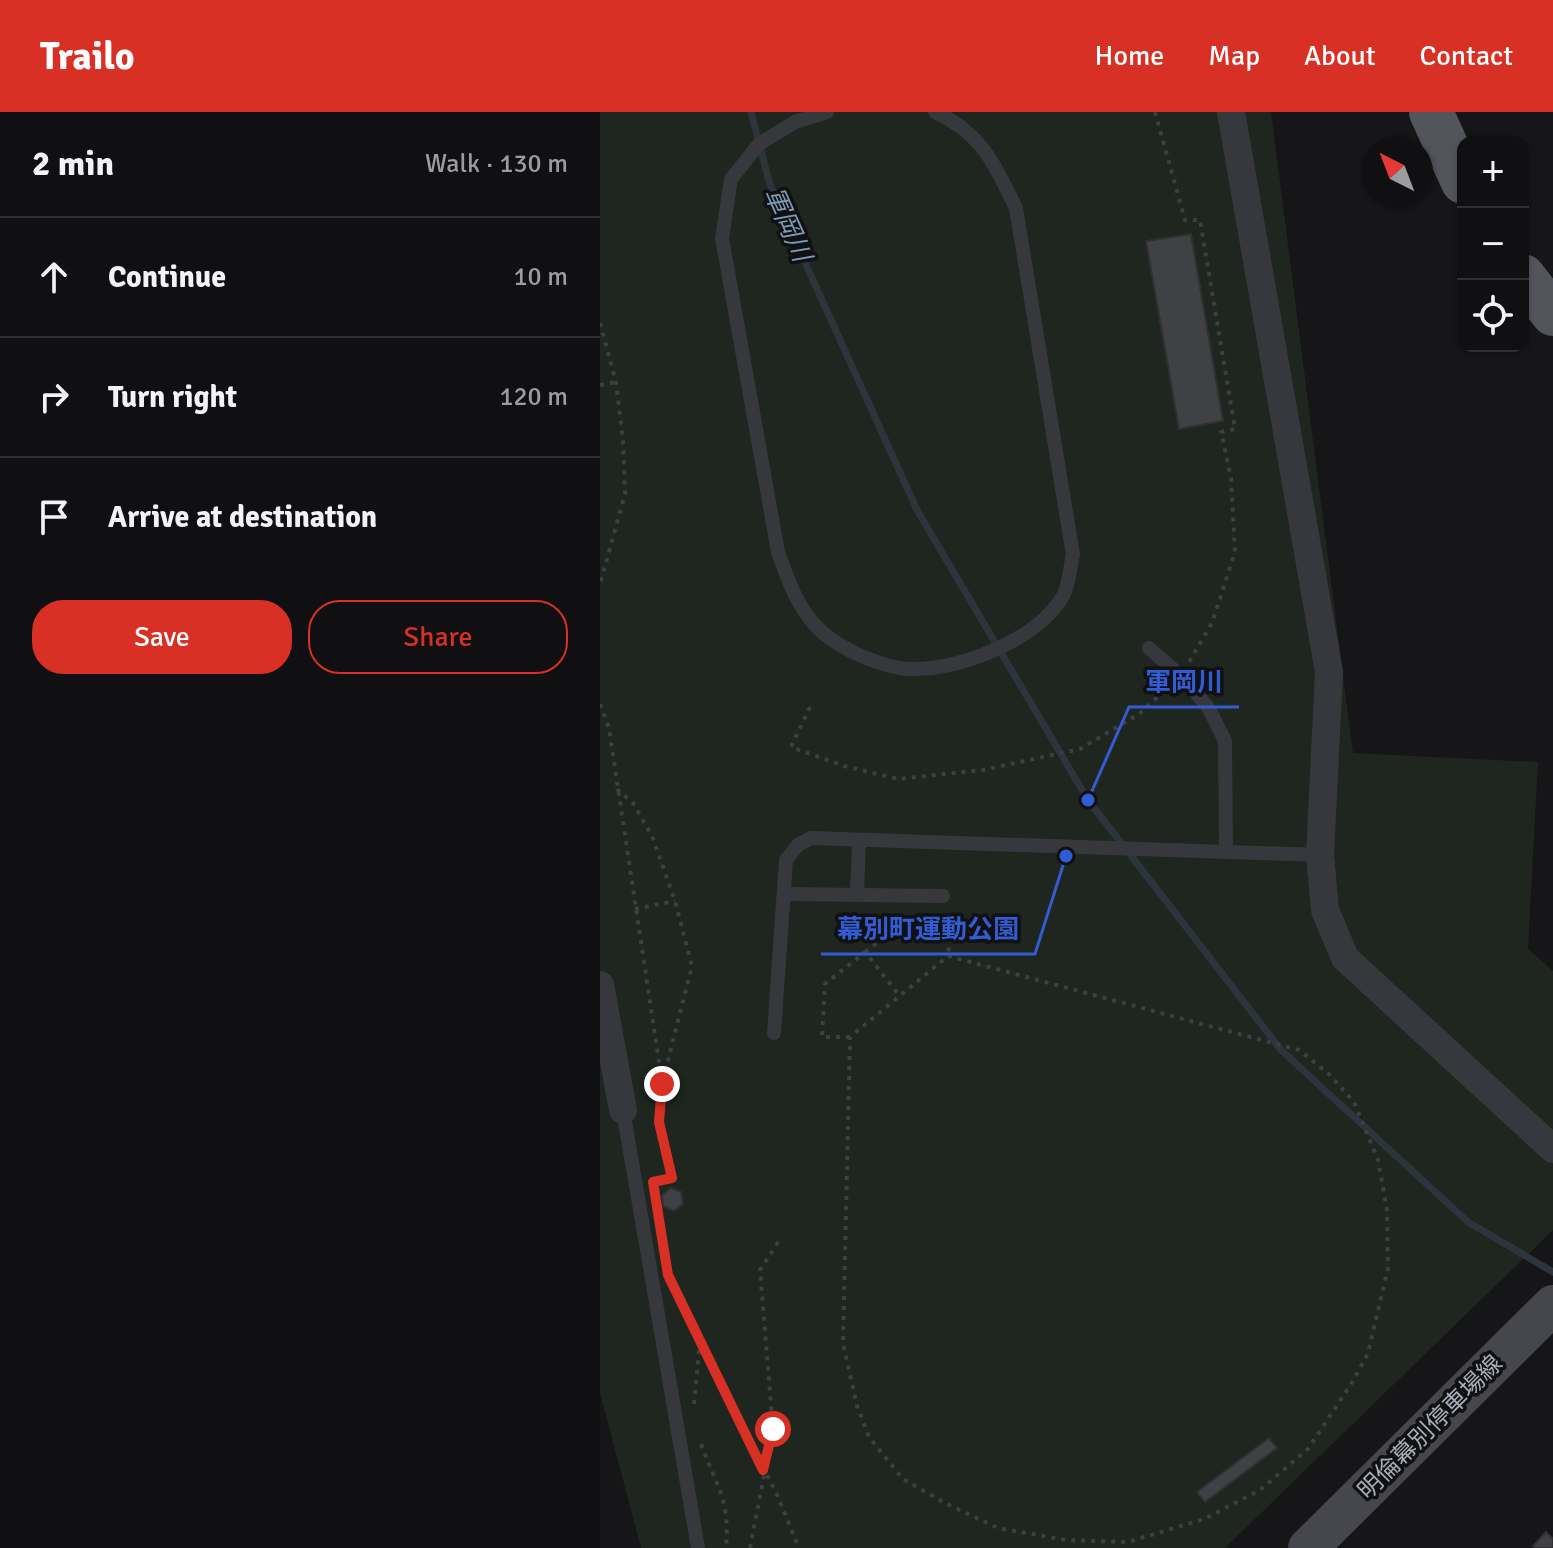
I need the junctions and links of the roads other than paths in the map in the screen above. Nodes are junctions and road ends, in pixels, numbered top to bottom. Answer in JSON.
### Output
{"nodes":[{"id":1,"x":827,"y":112,"type":"edge"},
{"id":2,"x":935,"y":112,"type":"edge"},
{"id":3,"x":1231,"y":112,"type":"edge"},
{"id":4,"x":1431,"y":112,"type":"edge"},
{"id":5,"x":1457,"y":169,"type":"edge"},
{"id":6,"x":1526,"y":280,"type":"edge"},
{"id":7,"x":1553,"y":314,"type":"edge"},
{"id":8,"x":1149,"y":648,"type":"dead end"},
{"id":9,"x":859,"y":840,"type":"junction"},
{"id":10,"x":1226,"y":852,"type":"junction"},
{"id":11,"x":1320,"y":855,"type":"junction"},
{"id":12,"x":784,"y":894,"type":"junction"},
{"id":13,"x":857,"y":895,"type":"junction"},
{"id":14,"x":943,"y":896,"type":"dead end"},
{"id":15,"x":600,"y":985,"type":"edge"},
{"id":16,"x":774,"y":1033,"type":"dead end"},
{"id":17,"x":623,"y":1110,"type":"joint"},
{"id":18,"x":1553,"y":1149,"type":"edge"},
{"id":19,"x":1553,"y":1305,"type":"edge"},
{"id":20,"x":698,"y":1548,"type":"edge"},
{"id":21,"x":1308,"y":1548,"type":"edge"}],
"edges":[{"from":1,"to":2,"type":"lane"},
{"from":3,"to":11,"type":"street"},
{"from":4,"to":5,"type":"main road"},
{"from":6,"to":7,"type":"main road"},
{"from":8,"to":10,"type":"lane"},
{"from":9,"to":10,"type":"lane"},
{"from":9,"to":12,"type":"lane"},
{"from":9,"to":13,"type":"lane"},
{"from":10,"to":11,"type":"lane"},
{"from":11,"to":18,"type":"street"},
{"from":12,"to":13,"type":"lane"},
{"from":12,"to":16,"type":"lane"},
{"from":13,"to":14,"type":"lane"},
{"from":15,"to":17,"type":"street"},
{"from":17,"to":20,"type":"lane"},
{"from":19,"to":21,"type":"main road","name":"明倫幕別停車場線"}]}
